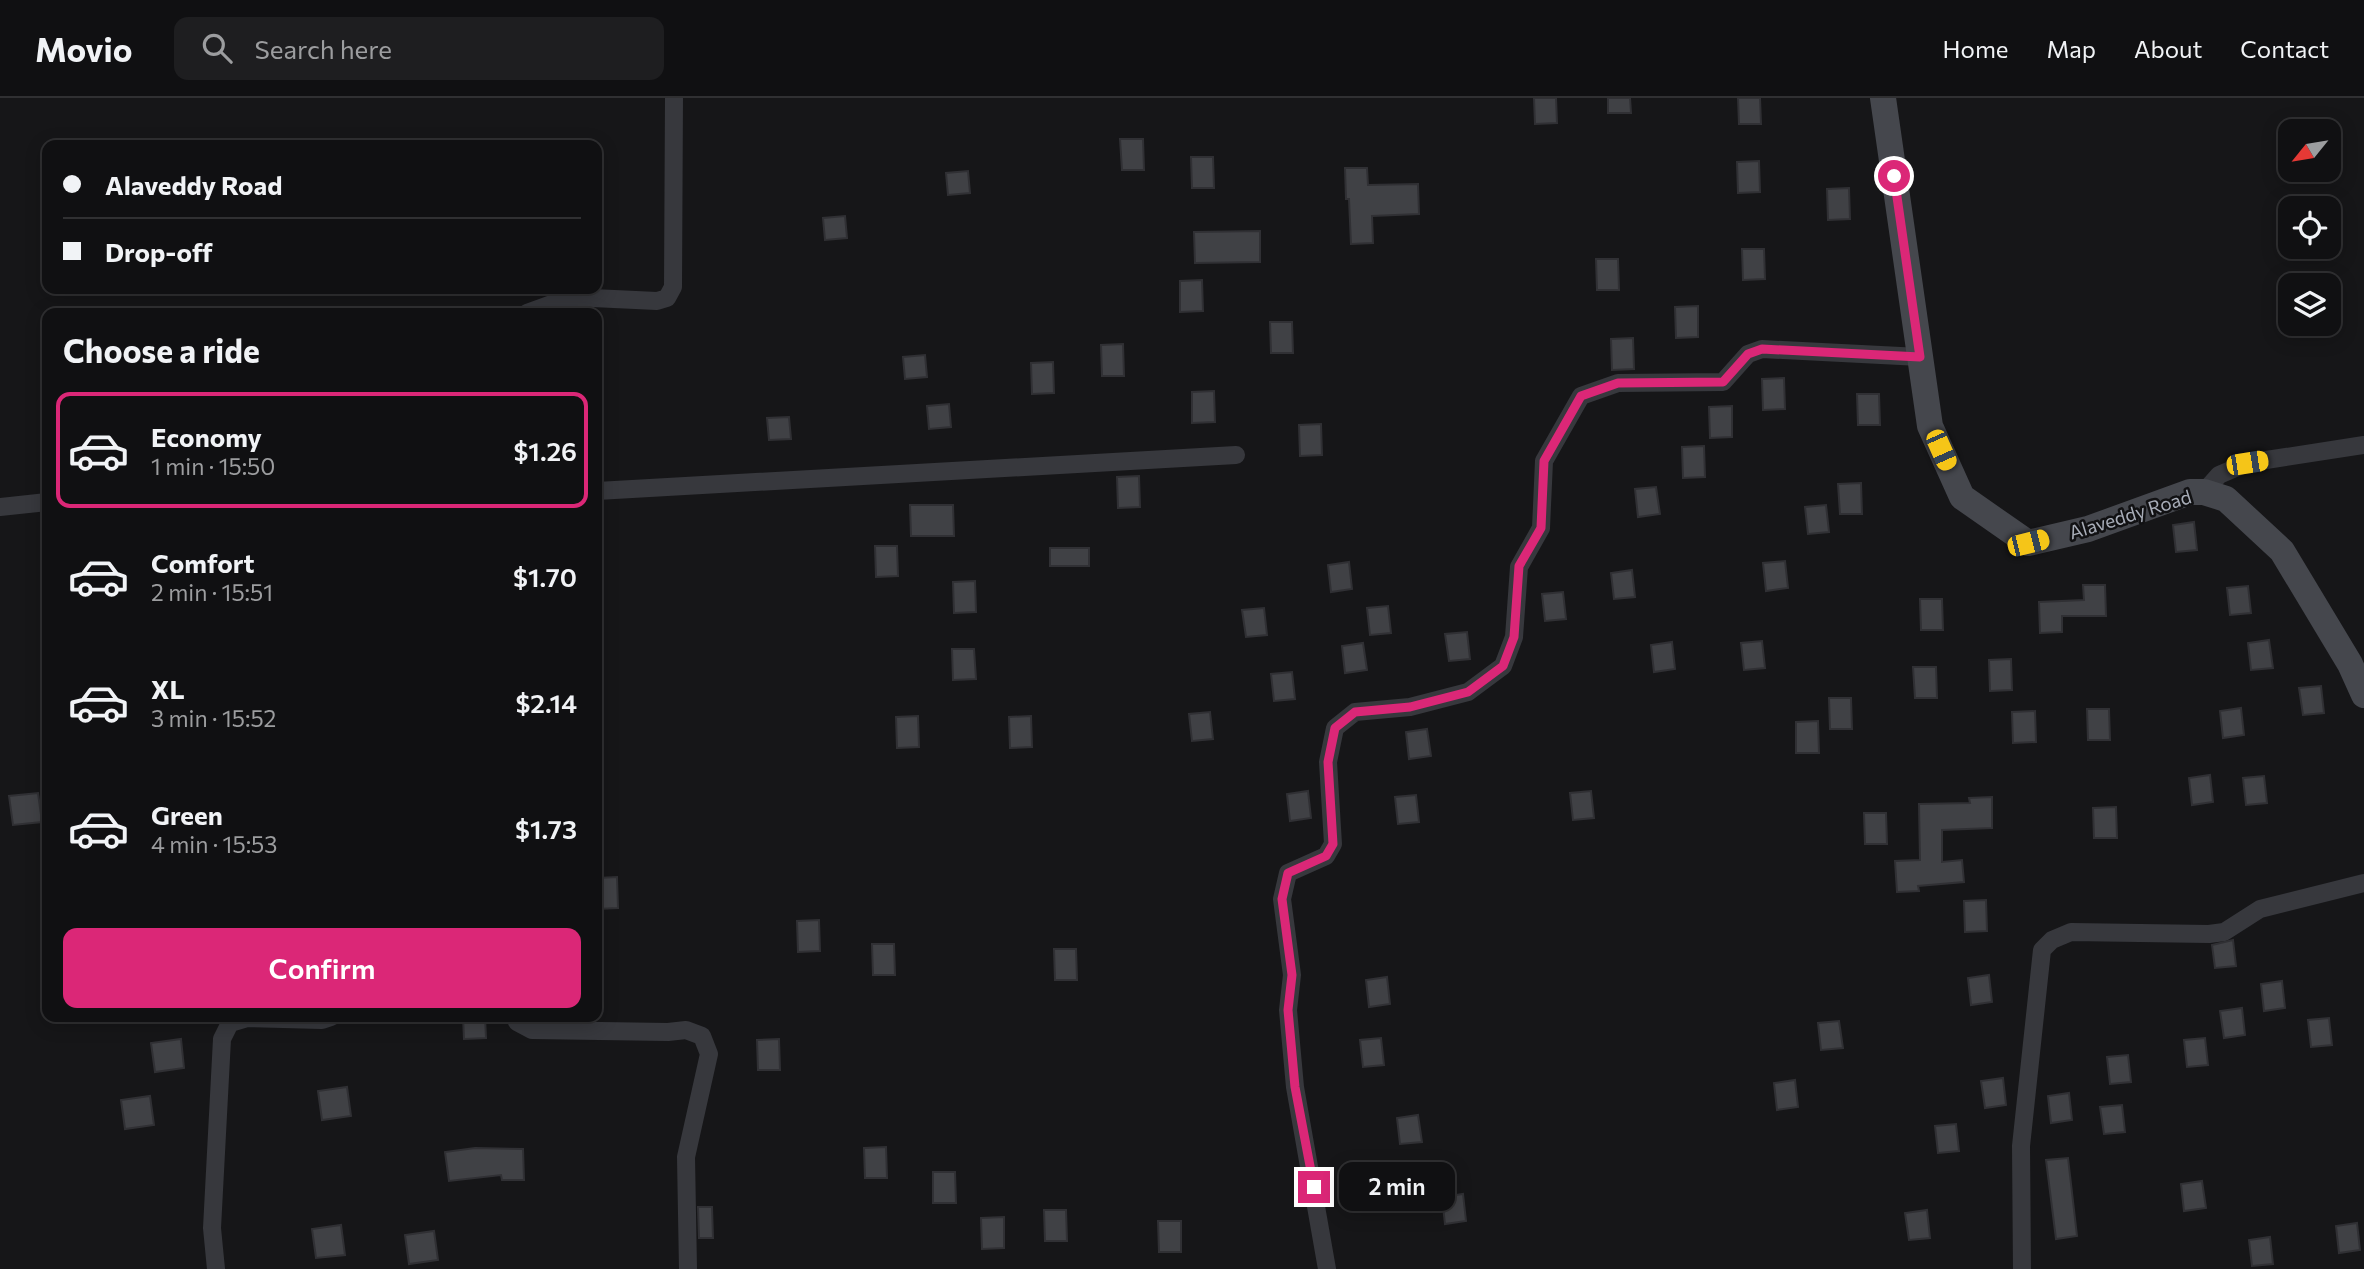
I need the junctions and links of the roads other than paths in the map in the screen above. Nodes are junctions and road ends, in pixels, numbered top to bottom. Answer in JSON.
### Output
{"nodes":[{"id":1,"x":674,"y":98,"type":"edge"},
{"id":2,"x":1883,"y":98,"type":"edge"},
{"id":3,"x":541,"y":308,"type":"edge"},
{"id":4,"x":1920,"y":357,"type":"junction"},
{"id":5,"x":2364,"y":445,"type":"edge"},
{"id":6,"x":1236,"y":455,"type":"dead end"},
{"id":7,"x":602,"y":491,"type":"edge"},
{"id":8,"x":2204,"y":492,"type":"junction"},
{"id":9,"x":42,"y":503,"type":"edge"},
{"id":10,"x":0,"y":507,"type":"edge"},
{"id":11,"x":2364,"y":695,"type":"edge"},
{"id":12,"x":2364,"y":883,"type":"edge"},
{"id":13,"x":233,"y":1022,"type":"edge"},
{"id":14,"x":517,"y":1022,"type":"edge"},
{"id":15,"x":215,"y":1269,"type":"edge"},
{"id":16,"x":688,"y":1269,"type":"edge"},
{"id":17,"x":1328,"y":1269,"type":"edge"},
{"id":18,"x":2022,"y":1269,"type":"edge"}],
"edges":[{"from":1,"to":3,"type":"street"},
{"from":2,"to":4,"type":"street","name":"Alaveddy Road"},
{"from":4,"to":8,"type":"street","name":"Alaveddy Road"},
{"from":4,"to":17,"type":"street"},
{"from":5,"to":8,"type":"street"},
{"from":6,"to":7,"type":"street"},
{"from":8,"to":11,"type":"street","name":"Alaveddy Road"},
{"from":9,"to":10,"type":"street"},
{"from":12,"to":18,"type":"street"},
{"from":13,"to":15,"type":"street"},
{"from":14,"to":16,"type":"street"}]}
